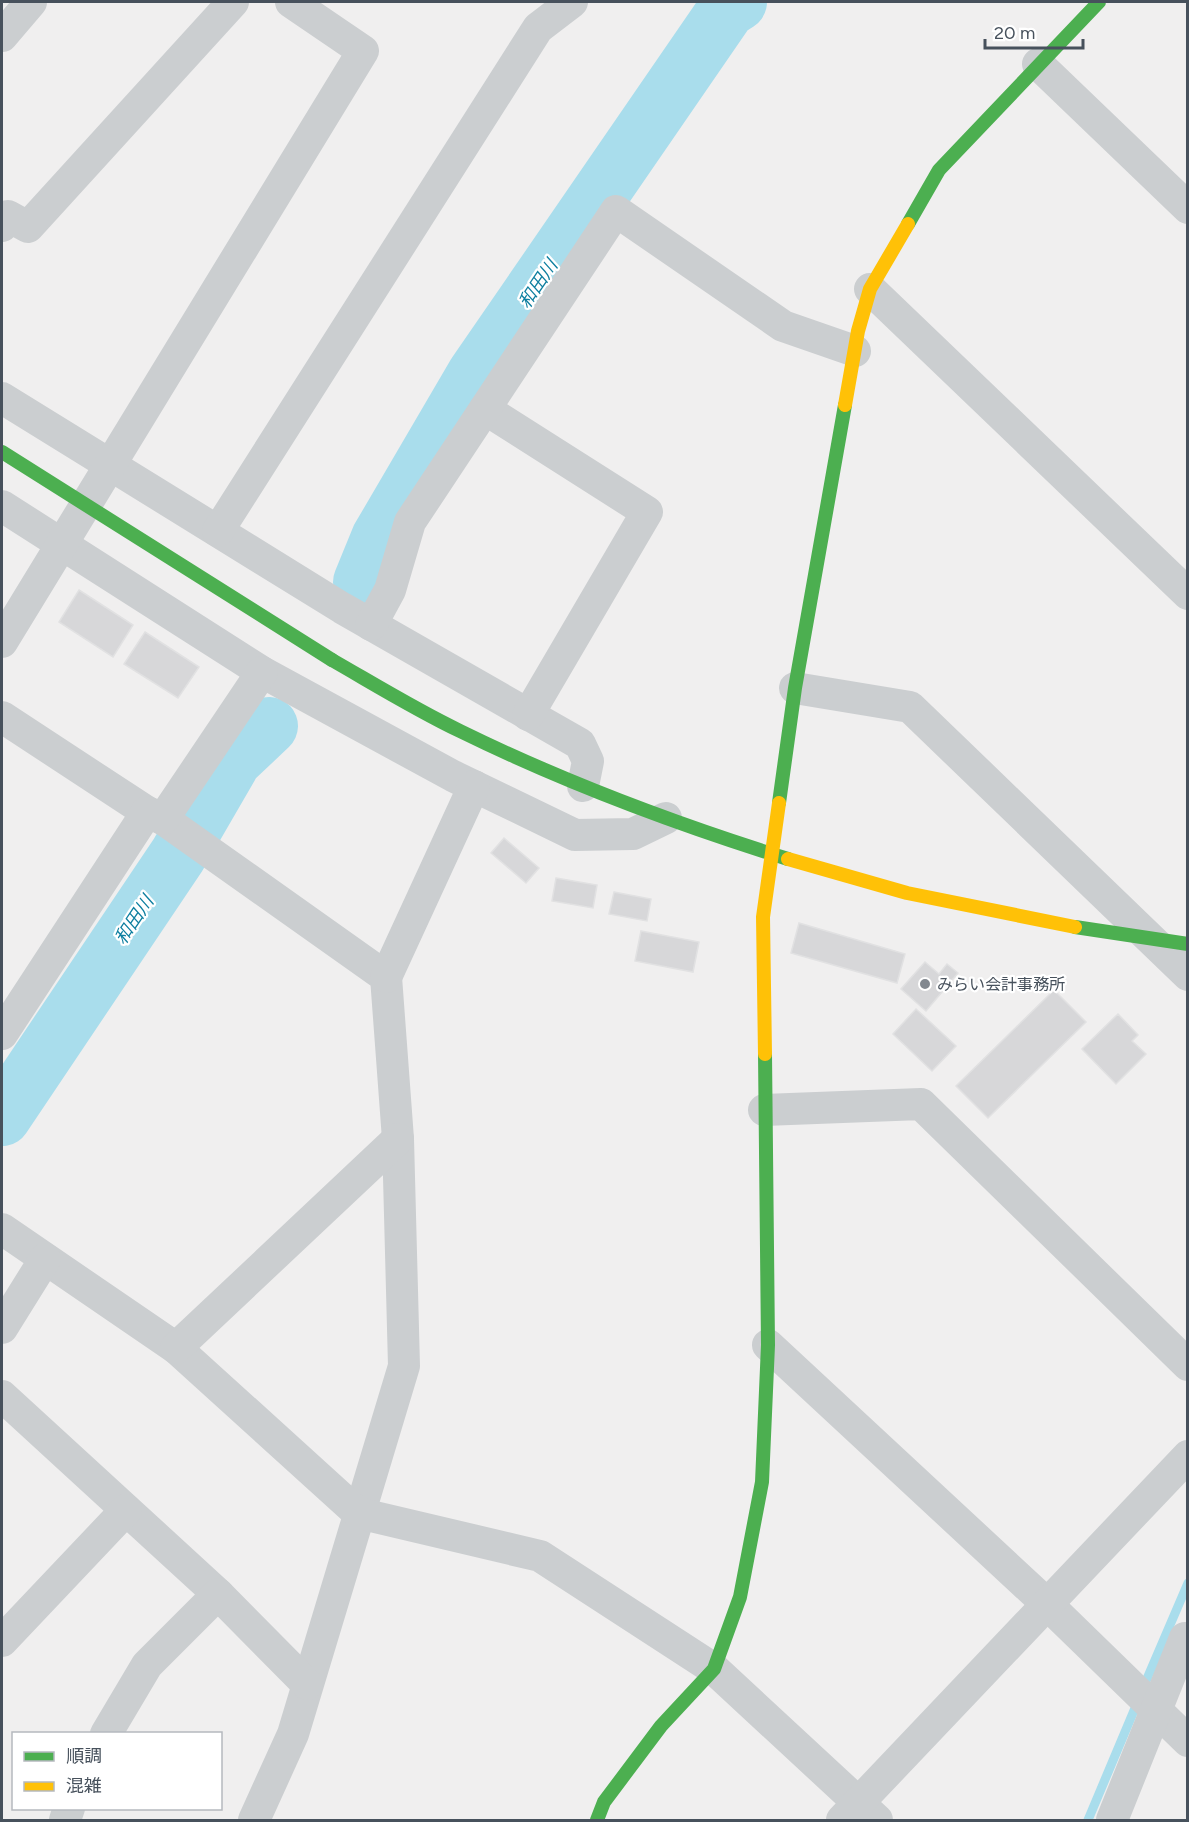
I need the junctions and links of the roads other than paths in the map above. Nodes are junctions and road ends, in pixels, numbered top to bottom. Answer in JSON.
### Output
{"nodes":[{"id":1,"x":31,"y":2,"type":"edge"},
{"id":2,"x":233,"y":2,"type":"edge"},
{"id":3,"x":291,"y":2,"type":"edge"},
{"id":4,"x":572,"y":2,"type":"edge"},
{"id":5,"x":1099,"y":2,"type":"edge"},
{"id":6,"x":2,"y":36,"type":"edge"},
{"id":7,"x":1038,"y":64,"type":"junction"},
{"id":8,"x":1188,"y":208,"type":"edge"},
{"id":9,"x":4,"y":218,"type":"edge"},
{"id":10,"x":870,"y":289,"type":"junction"},
{"id":11,"x":855,"y":351,"type":"junction"},
{"id":12,"x":2,"y":398,"type":"edge"},
{"id":13,"x":485,"y":409,"type":"junction"},
{"id":14,"x":3,"y":451,"type":"edge"},
{"id":15,"x":110,"y":465,"type":"junction"},
{"id":16,"x":88,"y":501,"type":"junction"},
{"id":17,"x":2,"y":506,"type":"edge"},
{"id":18,"x":218,"y":531,"type":"junction"},
{"id":19,"x":62,"y":543,"type":"junction"},
{"id":20,"x":1188,"y":594,"type":"edge"},
{"id":21,"x":371,"y":625,"type":"junction"},
{"id":22,"x":2,"y":642,"type":"edge"},
{"id":23,"x":262,"y":672,"type":"junction"},
{"id":24,"x":795,"y":688,"type":"junction"},
{"id":25,"x":528,"y":715,"type":"junction"},
{"id":26,"x":2,"y":717,"type":"edge"},
{"id":27,"x":474,"y":786,"type":"junction"},
{"id":28,"x":583,"y":786,"type":"junction"},
{"id":29,"x":159,"y":817,"type":"junction"},
{"id":30,"x":666,"y":818,"type":"junction"},
{"id":31,"x":771,"y":855,"type":"junction"},
{"id":32,"x":1151,"y":940,"type":"junction"},
{"id":33,"x":1188,"y":944,"type":"edge"},
{"id":34,"x":1188,"y":975,"type":"edge"},
{"id":35,"x":386,"y":977,"type":"junction"},
{"id":36,"x":2,"y":1034,"type":"edge"},
{"id":37,"x":764,"y":1110,"type":"junction"},
{"id":38,"x":398,"y":1139,"type":"junction"},
{"id":39,"x":2,"y":1229,"type":"edge"},
{"id":40,"x":45,"y":1259,"type":"junction"},
{"id":41,"x":2,"y":1328,"type":"edge"},
{"id":42,"x":768,"y":1345,"type":"junction"},
{"id":43,"x":176,"y":1348,"type":"junction"},
{"id":44,"x":1188,"y":1365,"type":"edge"},
{"id":45,"x":2,"y":1396,"type":"edge"},
{"id":46,"x":1188,"y":1456,"type":"edge"},
{"id":47,"x":126,"y":1510,"type":"junction"},
{"id":48,"x":358,"y":1513,"type":"junction"},
{"id":49,"x":218,"y":1594,"type":"junction"},
{"id":50,"x":1047,"y":1604,"type":"junction"},
{"id":51,"x":1185,"y":1638,"type":"dead end"},
{"id":52,"x":2,"y":1641,"type":"edge"},
{"id":53,"x":714,"y":1669,"type":"junction"},
{"id":54,"x":307,"y":1684,"type":"junction"},
{"id":55,"x":1154,"y":1709,"type":"junction"},
{"id":56,"x":107,"y":1732,"type":"edge"},
{"id":57,"x":1188,"y":1741,"type":"edge"},
{"id":58,"x":859,"y":1815,"type":"edge"},
{"id":59,"x":254,"y":1821,"type":"edge"},
{"id":60,"x":597,"y":1821,"type":"edge"},
{"id":61,"x":1112,"y":1821,"type":"edge"}],
"edges":[{"from":1,"to":6,"type":"street"},
{"from":2,"to":9,"type":"street"},
{"from":3,"to":15,"type":"street"},
{"from":4,"to":18,"type":"street"},
{"from":5,"to":7,"type":"street"},
{"from":7,"to":8,"type":"street"},
{"from":7,"to":10,"type":"street"},
{"from":10,"to":11,"type":"street"},
{"from":10,"to":20,"type":"street"},
{"from":11,"to":13,"type":"street"},
{"from":11,"to":24,"type":"street"},
{"from":12,"to":15,"type":"street"},
{"from":13,"to":21,"type":"street"},
{"from":13,"to":25,"type":"street"},
{"from":14,"to":16,"type":"street"},
{"from":14,"to":28,"type":"street","bridge":true},
{"from":15,"to":16,"type":"street"},
{"from":15,"to":18,"type":"street"},
{"from":16,"to":19,"type":"street"},
{"from":17,"to":19,"type":"street"},
{"from":18,"to":21,"type":"street"},
{"from":19,"to":22,"type":"street"},
{"from":19,"to":23,"type":"street"},
{"from":21,"to":25,"type":"street"},
{"from":23,"to":27,"type":"street"},
{"from":23,"to":29,"type":"street"},
{"from":24,"to":31,"type":"street"},
{"from":24,"to":32,"type":"street"},
{"from":25,"to":28,"type":"street"},
{"from":26,"to":29,"type":"street"},
{"from":27,"to":30,"type":"street"},
{"from":27,"to":35,"type":"street"},
{"from":28,"to":30,"type":"street"},
{"from":29,"to":35,"type":"street"},
{"from":29,"to":36,"type":"street"},
{"from":30,"to":31,"type":"street"},
{"from":31,"to":32,"type":"street"},
{"from":31,"to":37,"type":"street"},
{"from":32,"to":33,"type":"street"},
{"from":32,"to":34,"type":"street"},
{"from":35,"to":38,"type":"street"},
{"from":37,"to":42,"type":"street"},
{"from":37,"to":44,"type":"street"},
{"from":38,"to":43,"type":"street"},
{"from":38,"to":48,"type":"street"},
{"from":39,"to":40,"type":"street"},
{"from":40,"to":41,"type":"street"},
{"from":40,"to":43,"type":"street"},
{"from":42,"to":50,"type":"street"},
{"from":42,"to":53,"type":"street"},
{"from":43,"to":48,"type":"street"},
{"from":45,"to":47,"type":"street"},
{"from":46,"to":50,"type":"street"},
{"from":47,"to":49,"type":"street"},
{"from":47,"to":52,"type":"street"},
{"from":48,"to":53,"type":"street"},
{"from":48,"to":54,"type":"street"},
{"from":49,"to":54,"type":"street"},
{"from":49,"to":56,"type":"street"},
{"from":50,"to":55,"type":"street"},
{"from":50,"to":58,"type":"street"},
{"from":51,"to":55,"type":"street"},
{"from":53,"to":58,"type":"street"},
{"from":53,"to":60,"type":"street"},
{"from":54,"to":59,"type":"street"},
{"from":55,"to":57,"type":"street"},
{"from":55,"to":61,"type":"street"}]}
